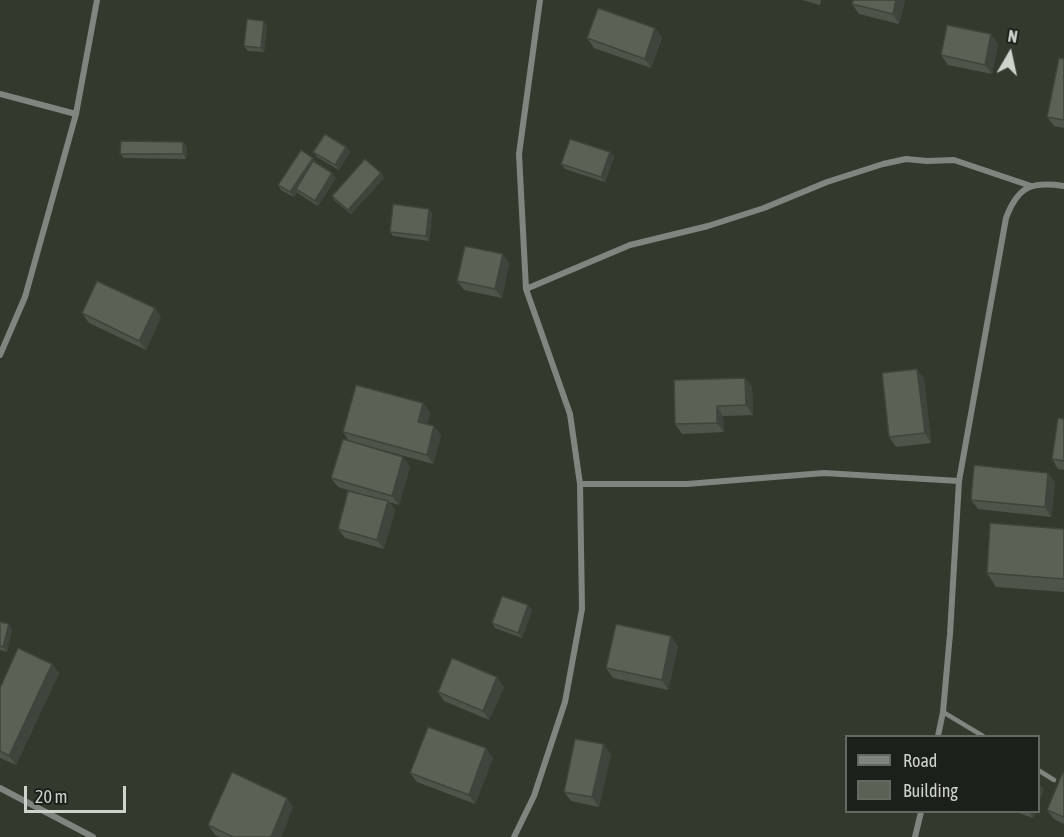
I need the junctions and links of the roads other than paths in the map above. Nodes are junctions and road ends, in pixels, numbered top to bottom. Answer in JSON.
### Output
{"nodes":[{"id":1,"x":97,"y":0,"type":"edge"},
{"id":2,"x":540,"y":0,"type":"edge"},
{"id":3,"x":0,"y":94,"type":"edge"},
{"id":4,"x":76,"y":114,"type":"junction"},
{"id":5,"x":1030,"y":186,"type":"junction"},
{"id":6,"x":1064,"y":186,"type":"edge"},
{"id":7,"x":526,"y":289,"type":"junction"},
{"id":8,"x":0,"y":355,"type":"edge"},
{"id":9,"x":959,"y":481,"type":"junction"},
{"id":10,"x":580,"y":484,"type":"junction"},
{"id":11,"x":943,"y":712,"type":"junction"},
{"id":12,"x":938,"y":735,"type":"edge"},
{"id":13,"x":981,"y":735,"type":"edge"},
{"id":14,"x":1040,"y":771,"type":"edge"},
{"id":15,"x":1054,"y":780,"type":"dead end"},
{"id":16,"x":0,"y":788,"type":"edge"},
{"id":17,"x":921,"y":813,"type":"edge"},
{"id":18,"x":93,"y":837,"type":"edge"},
{"id":19,"x":514,"y":837,"type":"edge"},
{"id":20,"x":915,"y":837,"type":"edge"}],
"edges":[{"from":1,"to":4,"type":"street"},
{"from":2,"to":7,"type":"street"},
{"from":3,"to":4,"type":"street"},
{"from":4,"to":8,"type":"street"},
{"from":5,"to":6,"type":"street"},
{"from":5,"to":7,"type":"street"},
{"from":5,"to":9,"type":"street"},
{"from":7,"to":10,"type":"street"},
{"from":9,"to":10,"type":"street"},
{"from":9,"to":11,"type":"street"},
{"from":10,"to":19,"type":"street"},
{"from":11,"to":12,"type":"street"},
{"from":11,"to":13,"type":"lane"},
{"from":14,"to":15,"type":"lane"},
{"from":16,"to":18,"type":"street"},
{"from":17,"to":20,"type":"street"}]}
